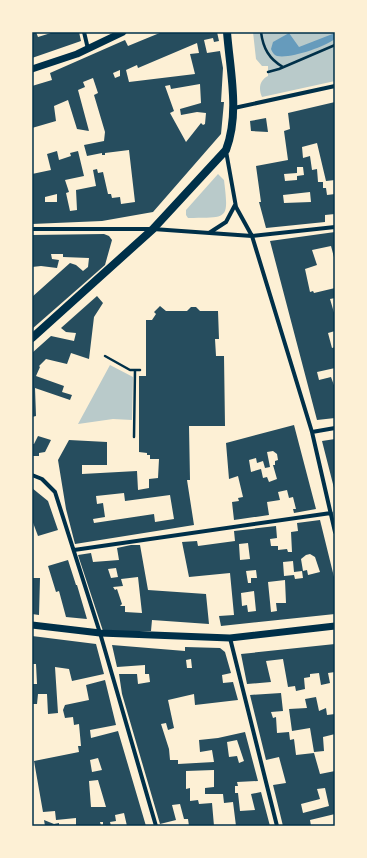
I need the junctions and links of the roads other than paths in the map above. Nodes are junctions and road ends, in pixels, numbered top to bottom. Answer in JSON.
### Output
{"nodes":[{"id":1,"x":84,"y":32,"type":"edge"},
{"id":2,"x":123,"y":32,"type":"edge"},
{"id":3,"x":227,"y":32,"type":"edge"},
{"id":4,"x":88,"y":49,"type":"junction"},
{"id":5,"x":32,"y":69,"type":"edge"},
{"id":6,"x":335,"y":86,"type":"edge"},
{"id":7,"x":234,"y":108,"type":"junction"},
{"id":8,"x":226,"y":150,"type":"junction"},
{"id":9,"x":235,"y":205,"type":"junction"},
{"id":10,"x":335,"y":227,"type":"edge"},
{"id":11,"x":32,"y":229,"type":"edge"},
{"id":12,"x":154,"y":229,"type":"junction"},
{"id":13,"x":209,"y":233,"type":"junction"},
{"id":14,"x":252,"y":236,"type":"junction"},
{"id":15,"x":32,"y":338,"type":"edge"},
{"id":16,"x":335,"y":428,"type":"edge"},
{"id":17,"x":312,"y":432,"type":"junction"},
{"id":18,"x":32,"y":475,"type":"edge"},
{"id":19,"x":331,"y":513,"type":"junction"},
{"id":20,"x":335,"y":532,"type":"edge"},
{"id":21,"x":74,"y":550,"type":"junction"},
{"id":22,"x":32,"y":625,"type":"edge"},
{"id":23,"x":335,"y":626,"type":"edge"},
{"id":24,"x":100,"y":633,"type":"junction"},
{"id":25,"x":230,"y":638,"type":"junction"},
{"id":26,"x":156,"y":826,"type":"edge"},
{"id":27,"x":277,"y":826,"type":"edge"}],
"edges":[{"from":1,"to":4,"type":"street"},
{"from":2,"to":4,"type":"street"},
{"from":3,"to":7,"type":"main road"},
{"from":4,"to":5,"type":"street"},
{"from":6,"to":7,"type":"street"},
{"from":7,"to":8,"type":"main road"},
{"from":8,"to":9,"type":"street"},
{"from":8,"to":12,"type":"main road"},
{"from":9,"to":13,"type":"street"},
{"from":9,"to":14,"type":"street"},
{"from":10,"to":14,"type":"street"},
{"from":11,"to":12,"type":"street"},
{"from":12,"to":13,"type":"street"},
{"from":12,"to":15,"type":"main road"},
{"from":13,"to":14,"type":"street"},
{"from":14,"to":17,"type":"street"},
{"from":16,"to":17,"type":"street"},
{"from":17,"to":19,"type":"street"},
{"from":18,"to":21,"type":"street"},
{"from":19,"to":20,"type":"street"},
{"from":19,"to":21,"type":"street"},
{"from":21,"to":24,"type":"street"},
{"from":22,"to":24,"type":"street"},
{"from":23,"to":25,"type":"street"},
{"from":24,"to":25,"type":"street"},
{"from":24,"to":26,"type":"street"},
{"from":25,"to":27,"type":"street"}]}
